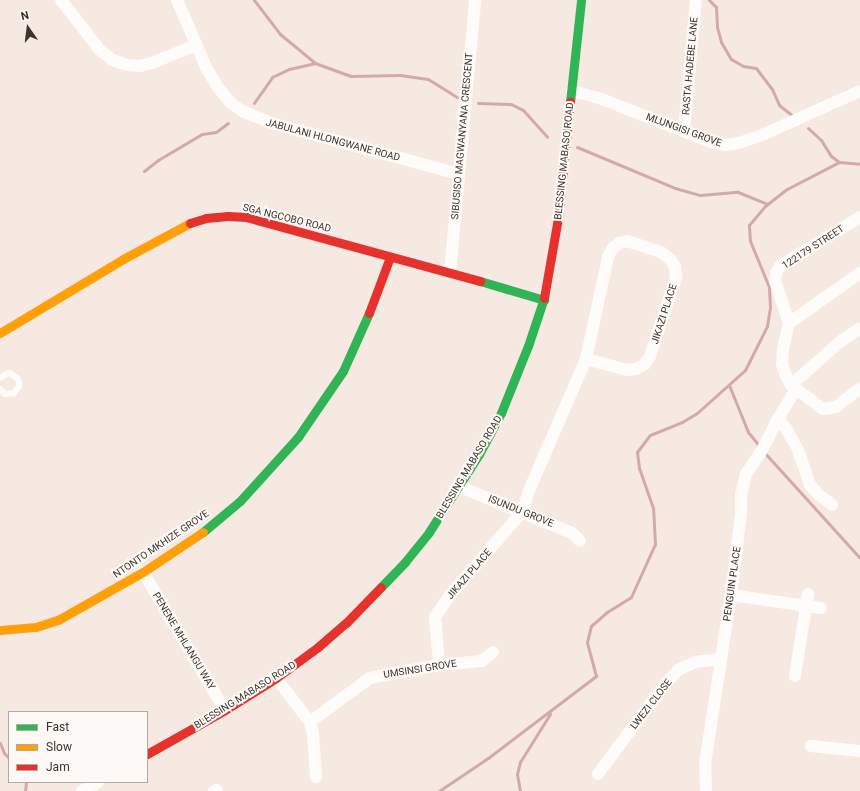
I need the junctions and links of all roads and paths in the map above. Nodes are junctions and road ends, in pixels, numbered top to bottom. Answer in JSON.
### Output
{"nodes":[{"id":1,"x":61,"y":0,"type":"edge"},
{"id":2,"x":177,"y":0,"type":"edge"},
{"id":3,"x":475,"y":0,"type":"edge"},
{"id":4,"x":581,"y":0,"type":"edge"},
{"id":5,"x":696,"y":0,"type":"edge"},
{"id":6,"x":196,"y":45,"type":"junction"},
{"id":7,"x":572,"y":91,"type":"junction"},
{"id":8,"x":860,"y":91,"type":"edge"},
{"id":9,"x":684,"y":131,"type":"junction"},
{"id":10,"x":459,"y":174,"type":"junction"},
{"id":11,"x":860,"y":217,"type":"edge"},
{"id":12,"x":390,"y":257,"type":"junction"},
{"id":13,"x":450,"y":272,"type":"junction"},
{"id":14,"x":860,"y":273,"type":"edge"},
{"id":15,"x":544,"y":300,"type":"junction"},
{"id":16,"x":790,"y":324,"type":"junction"},
{"id":17,"x":860,"y":328,"type":"edge"},
{"id":18,"x":0,"y":333,"type":"edge"},
{"id":19,"x":586,"y":358,"type":"junction"},
{"id":20,"x":0,"y":378,"type":"edge"},
{"id":21,"x":793,"y":387,"type":"junction"},
{"id":22,"x":860,"y":388,"type":"edge"},
{"id":23,"x":0,"y":389,"type":"edge"},
{"id":24,"x":778,"y":418,"type":"junction"},
{"id":25,"x":458,"y":486,"type":"junction"},
{"id":26,"x":832,"y":505,"type":"dead end"},
{"id":27,"x":523,"y":511,"type":"junction"},
{"id":28,"x":580,"y":541,"type":"dead end"},
{"id":29,"x":143,"y":572,"type":"junction"},
{"id":30,"x":731,"y":594,"type":"junction"},
{"id":31,"x":808,"y":594,"type":"dead end"},
{"id":32,"x":805,"y":606,"type":"junction"},
{"id":33,"x":821,"y":608,"type":"dead end"},
{"id":34,"x":0,"y":630,"type":"edge"},
{"id":35,"x":493,"y":652,"type":"dead end"},
{"id":36,"x":721,"y":659,"type":"junction"},
{"id":37,"x":439,"y":665,"type":"junction"},
{"id":38,"x":795,"y":676,"type":"dead end"},
{"id":39,"x":276,"y":678,"type":"junction"},
{"id":40,"x":225,"y":710,"type":"junction"},
{"id":41,"x":310,"y":722,"type":"junction"},
{"id":42,"x":811,"y":746,"type":"dead end"},
{"id":43,"x":860,"y":751,"type":"edge"},
{"id":44,"x":148,"y":753,"type":"edge"},
{"id":45,"x":598,"y":774,"type":"dead end"},
{"id":46,"x":316,"y":777,"type":"dead end"},
{"id":47,"x":96,"y":783,"type":"edge"},
{"id":48,"x":82,"y":791,"type":"edge"},
{"id":49,"x":706,"y":791,"type":"edge"}],
"edges":[{"from":1,"to":6,"type":"street"},
{"from":2,"to":6,"type":"street","name":"JABULANI HLONGWANE ROAD"},
{"from":3,"to":10,"type":"street","name":"SIBUSISO MAGWANYANA CRESCENT"},
{"from":4,"to":7,"type":"street","name":"BLESSING MABASO ROAD"},
{"from":5,"to":9,"type":"street","name":"RASTA HADEBE LANE"},
{"from":6,"to":10,"type":"street","name":"JABULANI HLONGWANE ROAD"},
{"from":7,"to":9,"type":"street","name":"MLUNGISI GROVE"},
{"from":7,"to":15,"type":"street","name":"BLESSING MABASO ROAD"},
{"from":8,"to":9,"type":"street","name":"MLUNGISI GROVE"},
{"from":10,"to":13,"type":"street","name":"SIBUSISO MAGWANYANA CRESCENT"},
{"from":11,"to":16,"type":"street","name":"122179 STREET"},
{"from":12,"to":13,"type":"street","name":"SGA NGCOBO ROAD"},
{"from":12,"to":18,"type":"street","name":"SGA NGCOBO ROAD"},
{"from":12,"to":29,"type":"street","name":"NTONTO MKHIZE GROVE"},
{"from":13,"to":15,"type":"street","name":"SGA NGCOBO ROAD"},
{"from":14,"to":16,"type":"street"},
{"from":15,"to":25,"type":"street","name":"BLESSING MABASO ROAD"},
{"from":16,"to":21,"type":"street"},
{"from":17,"to":21,"type":"street","name":"PENGUIN PLACE"},
{"from":19,"to":19,"type":"street","name":"JIKAZI PLACE"},
{"from":19,"to":27,"type":"street","name":"JIKAZI PLACE"},
{"from":20,"to":23,"type":"lane"},
{"from":21,"to":22,"type":"street"},
{"from":21,"to":24,"type":"street","name":"PENGUIN PLACE"},
{"from":24,"to":26,"type":"street"},
{"from":24,"to":30,"type":"street","name":"PENGUIN PLACE"},
{"from":25,"to":27,"type":"street","name":"ISUNDU GROVE"},
{"from":25,"to":39,"type":"street","name":"BLESSING MABASO ROAD"},
{"from":27,"to":28,"type":"street","name":"ISUNDU GROVE"},
{"from":27,"to":37,"type":"street","name":"JIKAZI PLACE"},
{"from":29,"to":34,"type":"street","name":"NTONTO MKHIZE GROVE"},
{"from":29,"to":40,"type":"street","name":"PENENE MHLANGU WAY"},
{"from":30,"to":32,"type":"street"},
{"from":30,"to":36,"type":"street","name":"PENGUIN PLACE"},
{"from":31,"to":32,"type":"street"},
{"from":32,"to":33,"type":"street"},
{"from":32,"to":38,"type":"street"},
{"from":35,"to":37,"type":"street","name":"UMSINSI GROVE"},
{"from":36,"to":45,"type":"street","name":"LWEZI CLOSE"},
{"from":36,"to":49,"type":"street","name":"PENGUIN PLACE"},
{"from":37,"to":41,"type":"street","name":"UMSINSI GROVE"},
{"from":39,"to":40,"type":"street","name":"BLESSING MABASO ROAD"},
{"from":39,"to":41,"type":"street"},
{"from":40,"to":44,"type":"street","name":"BLESSING MABASO ROAD"},
{"from":41,"to":46,"type":"street"},
{"from":42,"to":43,"type":"street"},
{"from":47,"to":48,"type":"street"}]}
